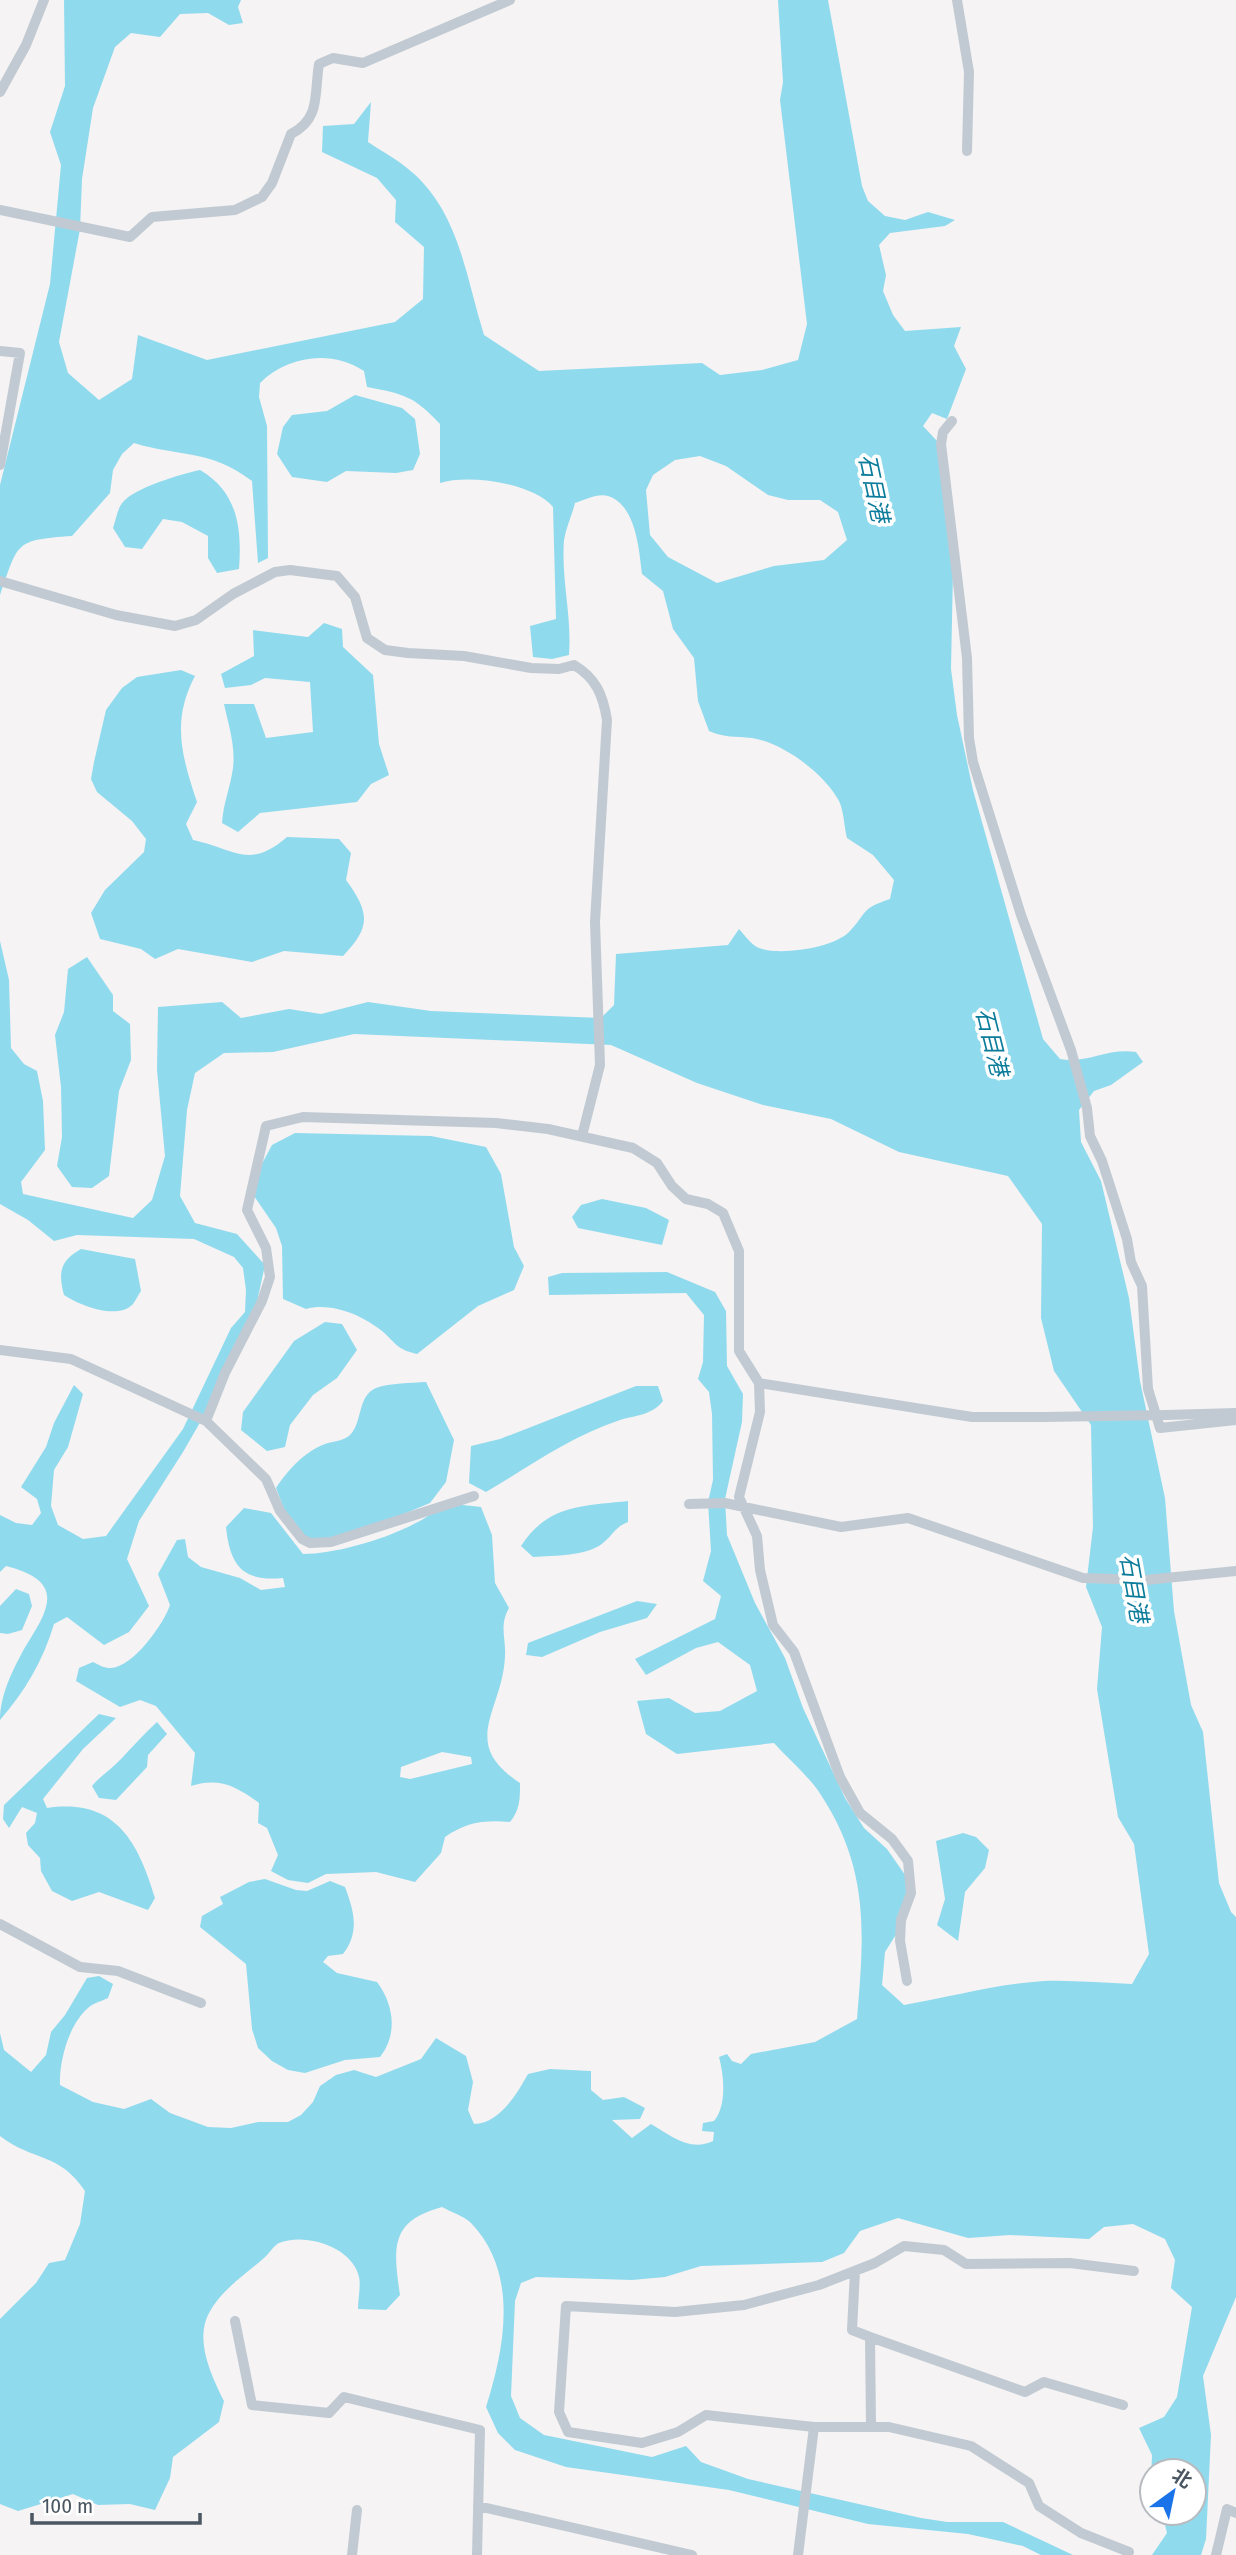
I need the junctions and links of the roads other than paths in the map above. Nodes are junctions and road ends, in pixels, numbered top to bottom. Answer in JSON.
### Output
{"nodes":[{"id":1,"x":44,"y":0,"type":"edge"},
{"id":2,"x":510,"y":0,"type":"edge"},
{"id":3,"x":957,"y":0,"type":"edge"},
{"id":4,"x":0,"y":92,"type":"edge"},
{"id":5,"x":967,"y":151,"type":"dead end"},
{"id":6,"x":0,"y":210,"type":"edge"},
{"id":7,"x":0,"y":351,"type":"edge"},
{"id":8,"x":952,"y":421,"type":"dead end"},
{"id":9,"x":0,"y":465,"type":"edge"},
{"id":10,"x":0,"y":581,"type":"edge"},
{"id":11,"x":582,"y":1136,"type":"junction"},
{"id":12,"x":0,"y":1350,"type":"edge"},
{"id":13,"x":759,"y":1383,"type":"junction"},
{"id":14,"x":1236,"y":1413,"type":"edge"},
{"id":15,"x":1236,"y":1420,"type":"edge"},
{"id":16,"x":206,"y":1422,"type":"junction"},
{"id":17,"x":474,"y":1496,"type":"dead end"},
{"id":18,"x":689,"y":1504,"type":"dead end"},
{"id":19,"x":743,"y":1506,"type":"junction"},
{"id":20,"x":1236,"y":1571,"type":"edge"},
{"id":21,"x":0,"y":1924,"type":"edge"},
{"id":22,"x":907,"y":1982,"type":"dead end"},
{"id":23,"x":201,"y":2003,"type":"dead end"},
{"id":24,"x":855,"y":2271,"type":"junction"},
{"id":25,"x":1134,"y":2271,"type":"dead end"},
{"id":26,"x":235,"y":2321,"type":"dead end"},
{"id":27,"x":870,"y":2337,"type":"junction"},
{"id":28,"x":1123,"y":2405,"type":"dead end"},
{"id":29,"x":814,"y":2427,"type":"junction"},
{"id":30,"x":871,"y":2427,"type":"junction"},
{"id":31,"x":478,"y":2506,"type":"junction"},
{"id":32,"x":357,"y":2510,"type":"dead end"},
{"id":33,"x":1236,"y":2513,"type":"edge"},
{"id":34,"x":1129,"y":2552,"type":"dead end"},
{"id":35,"x":352,"y":2555,"type":"edge"},
{"id":36,"x":477,"y":2555,"type":"edge"},
{"id":37,"x":692,"y":2555,"type":"edge"},
{"id":38,"x":797,"y":2555,"type":"edge"},
{"id":39,"x":1216,"y":2555,"type":"edge"}],
"edges":[{"from":1,"to":4,"type":"street"},
{"from":2,"to":6,"type":"street"},
{"from":3,"to":5,"type":"street"},
{"from":7,"to":9,"type":"street"},
{"from":8,"to":15,"type":"street"},
{"from":10,"to":11,"type":"street"},
{"from":11,"to":13,"type":"street"},
{"from":11,"to":16,"type":"street"},
{"from":12,"to":16,"type":"street"},
{"from":13,"to":14,"type":"street","bridge":true},
{"from":13,"to":19,"type":"street"},
{"from":16,"to":17,"type":"street"},
{"from":18,"to":19,"type":"street"},
{"from":19,"to":20,"type":"street"},
{"from":19,"to":22,"type":"street"},
{"from":21,"to":23,"type":"street"},
{"from":24,"to":25,"type":"street"},
{"from":24,"to":27,"type":"street"},
{"from":24,"to":29,"type":"street"},
{"from":26,"to":31,"type":"street"},
{"from":27,"to":28,"type":"street"},
{"from":27,"to":30,"type":"street"},
{"from":29,"to":30,"type":"street"},
{"from":29,"to":38,"type":"street"},
{"from":30,"to":34,"type":"street"},
{"from":31,"to":36,"type":"street"},
{"from":31,"to":37,"type":"street"},
{"from":32,"to":35,"type":"street"},
{"from":33,"to":39,"type":"street"}]}
